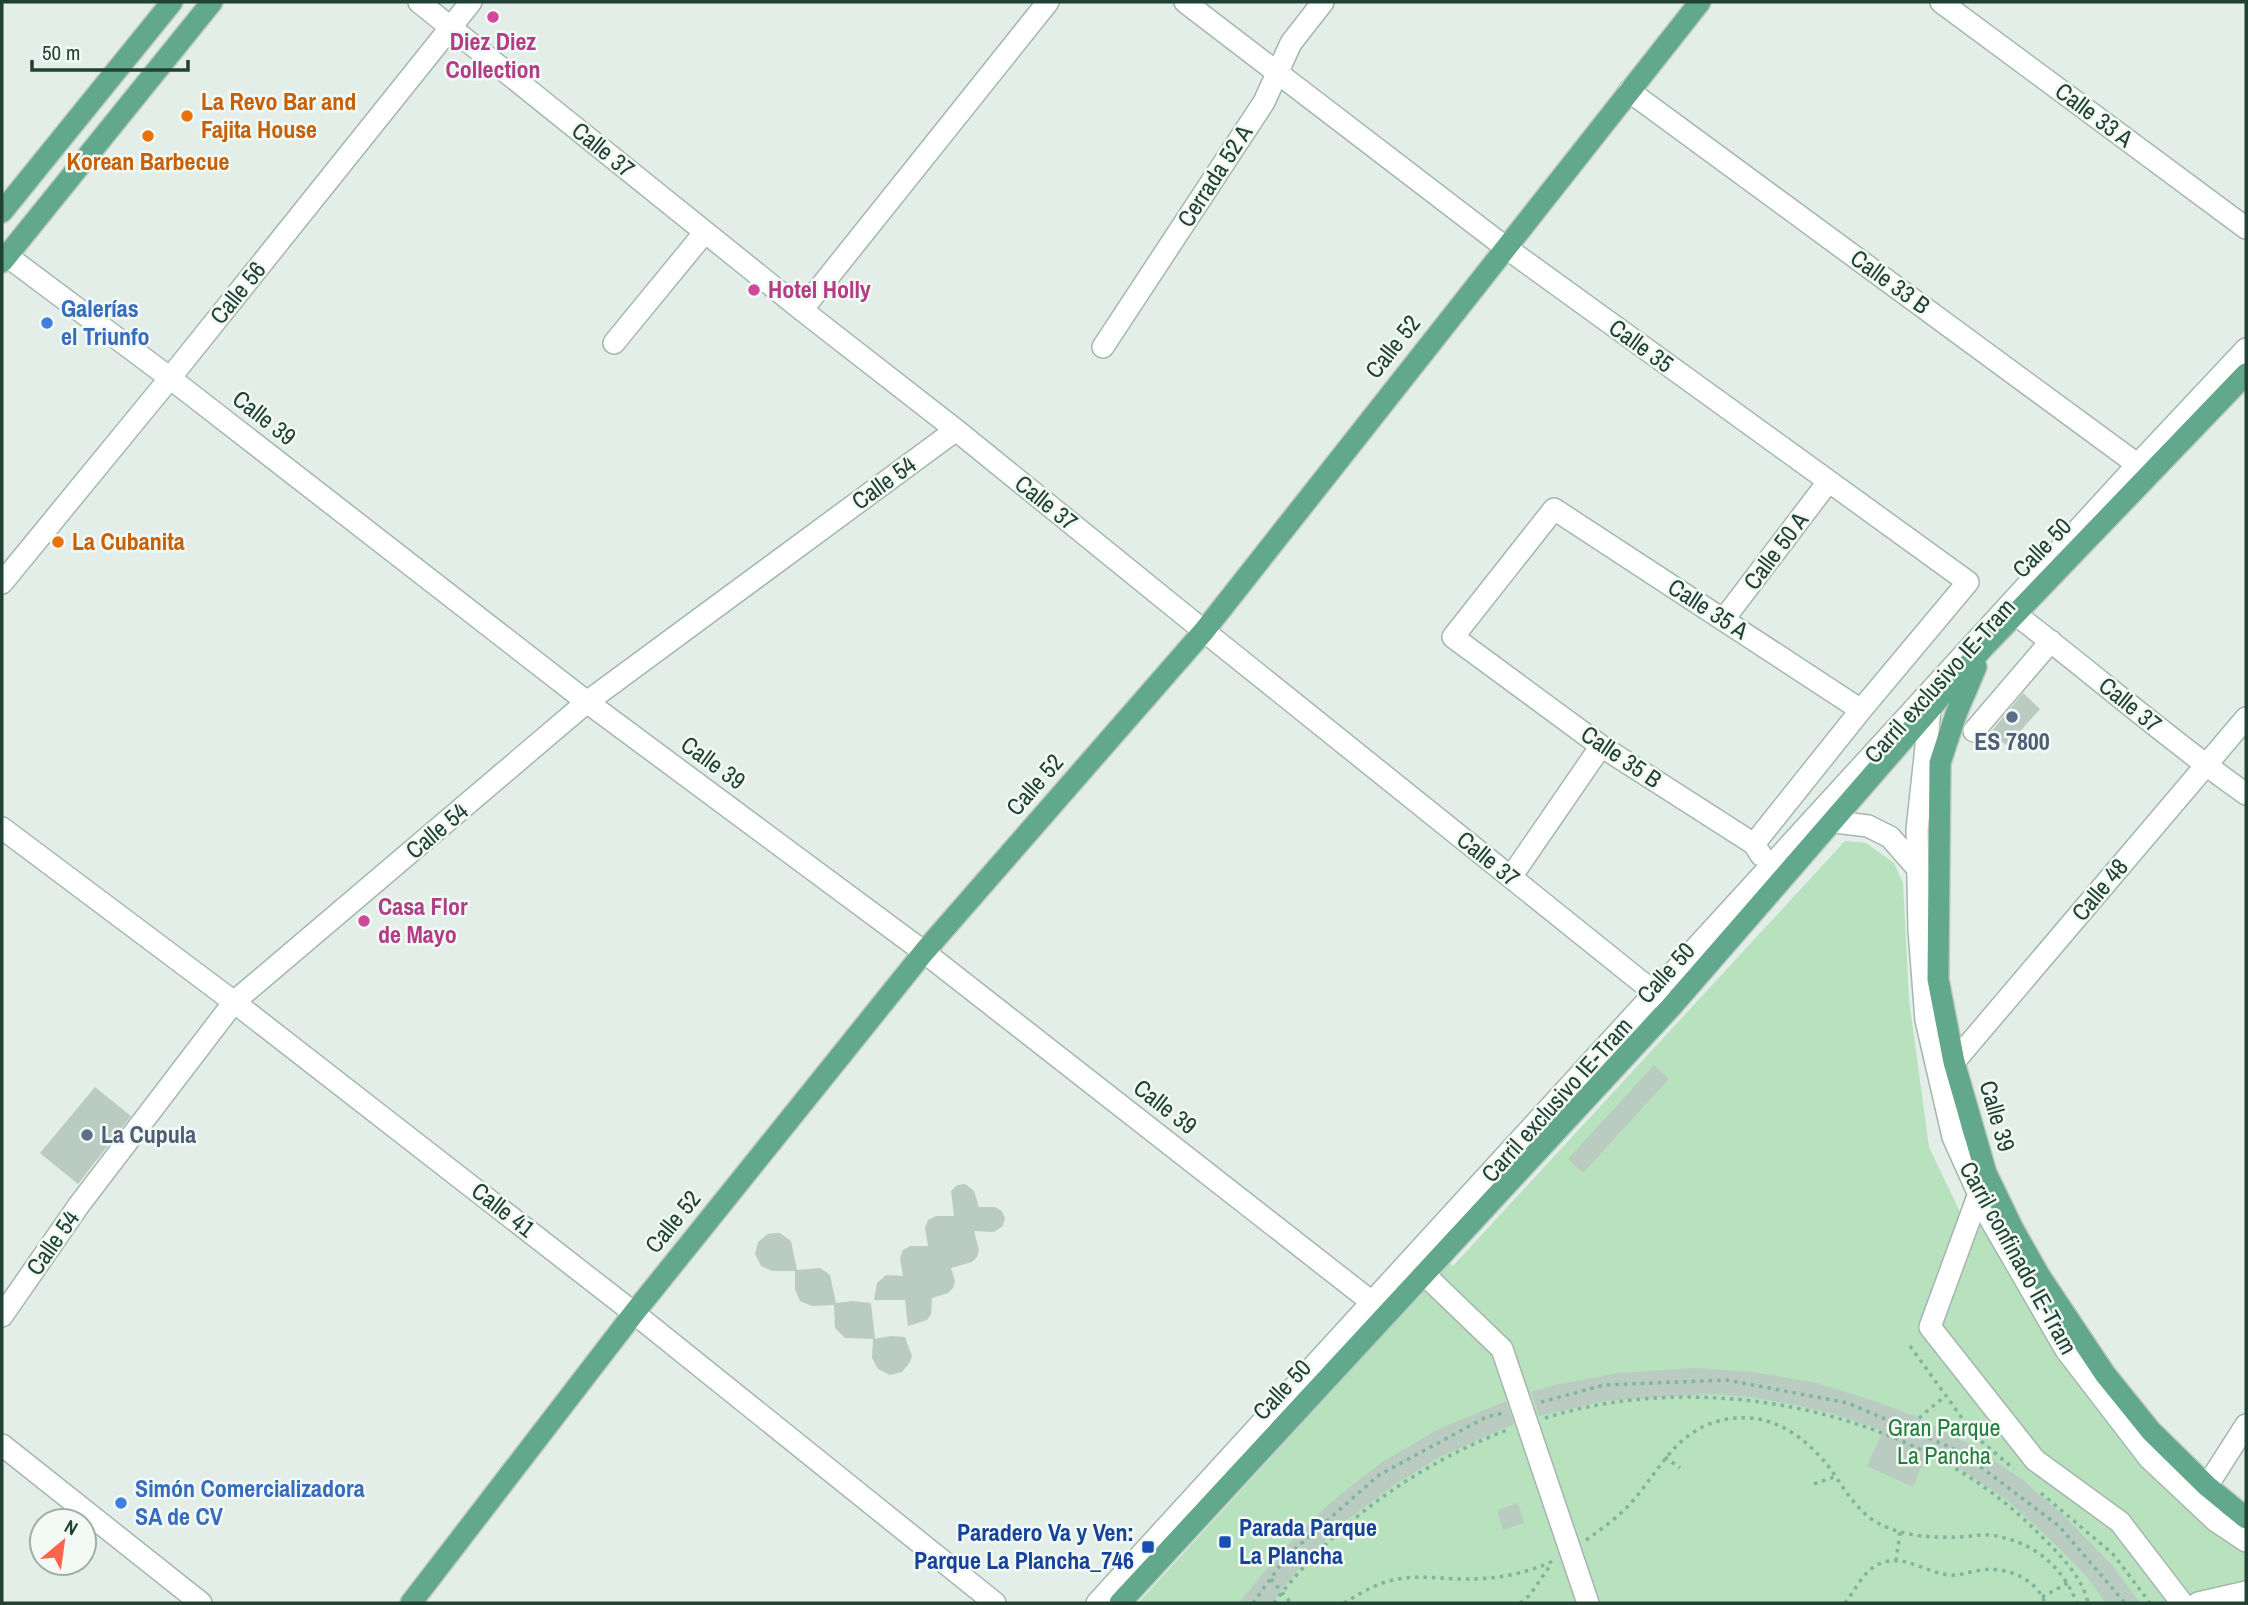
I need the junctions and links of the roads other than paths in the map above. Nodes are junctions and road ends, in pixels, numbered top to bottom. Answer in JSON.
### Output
{"nodes":[{"id":1,"x":172,"y":2,"type":"edge"},
{"id":2,"x":212,"y":2,"type":"edge"},
{"id":3,"x":419,"y":2,"type":"edge"},
{"id":4,"x":471,"y":2,"type":"edge"},
{"id":5,"x":1048,"y":2,"type":"edge"},
{"id":6,"x":1185,"y":2,"type":"edge"},
{"id":7,"x":1323,"y":2,"type":"edge"},
{"id":8,"x":1700,"y":2,"type":"edge"},
{"id":9,"x":1941,"y":2,"type":"edge"},
{"id":10,"x":450,"y":27,"type":"junction"},
{"id":11,"x":1276,"y":74,"type":"junction"},
{"id":12,"x":1629,"y":91,"type":"junction"},
{"id":13,"x":2,"y":212,"type":"edge"},
{"id":14,"x":2246,"y":228,"type":"edge"},
{"id":15,"x":705,"y":232,"type":"junction"},
{"id":16,"x":1505,"y":247,"type":"junction"},
{"id":17,"x":4,"y":259,"type":"edge"},
{"id":18,"x":802,"y":310,"type":"junction"},
{"id":19,"x":614,"y":343,"type":"dead end"},
{"id":20,"x":1102,"y":347,"type":"dead end"},
{"id":21,"x":2246,"y":349,"type":"edge"},
{"id":22,"x":2246,"y":374,"type":"edge"},
{"id":23,"x":170,"y":378,"type":"junction"},
{"id":24,"x":956,"y":429,"type":"junction"},
{"id":25,"x":2144,"y":469,"type":"junction"},
{"id":26,"x":1828,"y":482,"type":"junction"},
{"id":27,"x":2,"y":583,"type":"edge"},
{"id":28,"x":2015,"y":614,"type":"junction"},
{"id":29,"x":1724,"y":620,"type":"junction"},
{"id":30,"x":1204,"y":631,"type":"junction"},
{"id":31,"x":1453,"y":637,"type":"joint"},
{"id":32,"x":2050,"y":641,"type":"junction"},
{"id":33,"x":1983,"y":648,"type":"junction"},
{"id":34,"x":1931,"y":699,"type":"junction"},
{"id":35,"x":587,"y":702,"type":"junction"},
{"id":36,"x":1861,"y":710,"type":"junction"},
{"id":37,"x":2246,"y":718,"type":"edge"},
{"id":38,"x":1974,"y":731,"type":"dead end"},
{"id":39,"x":1601,"y":746,"type":"junction"},
{"id":40,"x":2205,"y":765,"type":"junction"},
{"id":41,"x":2246,"y":794,"type":"edge"},
{"id":42,"x":1823,"y":821,"type":"junction"},
{"id":43,"x":2,"y":828,"type":"edge"},
{"id":44,"x":1754,"y":844,"type":"junction"},
{"id":45,"x":1918,"y":869,"type":"junction"},
{"id":46,"x":1775,"y":875,"type":"junction"},
{"id":47,"x":1511,"y":877,"type":"junction"},
{"id":48,"x":924,"y":951,"type":"junction"},
{"id":49,"x":1655,"y":993,"type":"junction"},
{"id":50,"x":234,"y":1002,"type":"junction"},
{"id":51,"x":1672,"y":1006,"type":"junction"},
{"id":52,"x":1954,"y":1062,"type":"junction"},
{"id":53,"x":1986,"y":1173,"type":"junction"},
{"id":54,"x":1978,"y":1195,"type":"junction"},
{"id":55,"x":1424,"y":1275,"type":"junction"},
{"id":56,"x":1379,"y":1309,"type":"junction"},
{"id":57,"x":634,"y":1312,"type":"junction"},
{"id":58,"x":2,"y":1316,"type":"edge"},
{"id":59,"x":2246,"y":1425,"type":"edge"},
{"id":60,"x":2,"y":1445,"type":"edge"},
{"id":61,"x":2207,"y":1486,"type":"junction"},
{"id":62,"x":2246,"y":1518,"type":"edge"},
{"id":63,"x":2246,"y":1541,"type":"edge"},
{"id":64,"x":2246,"y":1593,"type":"edge"},
{"id":65,"x":201,"y":1603,"type":"edge"},
{"id":66,"x":411,"y":1603,"type":"edge"},
{"id":67,"x":995,"y":1603,"type":"edge"},
{"id":68,"x":1097,"y":1603,"type":"edge"},
{"id":69,"x":1120,"y":1603,"type":"edge"},
{"id":70,"x":1588,"y":1603,"type":"edge"},
{"id":71,"x":2182,"y":1603,"type":"edge"},
{"id":72,"x":2198,"y":1603,"type":"edge"}],
"edges":[{"from":1,"to":13,"type":"main road"},
{"from":2,"to":17,"type":"main road"},
{"from":3,"to":10,"type":"street","name":"Calle 37"},
{"from":4,"to":10,"type":"street","name":"Calle 56"},
{"from":5,"to":18,"type":"street"},
{"from":6,"to":11,"type":"street","name":"Calle 35"},
{"from":7,"to":11,"type":"street","name":"Cerrada 52 A"},
{"from":8,"to":12,"type":"main road","name":"Calle 52"},
{"from":9,"to":14,"type":"street","name":"Calle 33 A"},
{"from":10,"to":15,"type":"street","name":"Calle 37"},
{"from":10,"to":23,"type":"street","name":"Calle 56"},
{"from":11,"to":16,"type":"street","name":"Calle 35"},
{"from":11,"to":20,"type":"street","name":"Cerrada 52 A"},
{"from":12,"to":16,"type":"main road","name":"Calle 52"},
{"from":12,"to":25,"type":"street","name":"Calle 33 B"},
{"from":15,"to":18,"type":"street","name":"Calle 37"},
{"from":15,"to":19,"type":"street"},
{"from":16,"to":26,"type":"street","name":"Calle 35"},
{"from":16,"to":30,"type":"main road","name":"Calle 52"},
{"from":17,"to":23,"type":"street","name":"Calle 39"},
{"from":18,"to":24,"type":"street","name":"Calle 37"},
{"from":21,"to":25,"type":"street","name":"Carril exclusivo IE-Tram"},
{"from":22,"to":25,"type":"main road","name":"Calle 50"},
{"from":23,"to":27,"type":"street","name":"Calle 56"},
{"from":23,"to":35,"type":"street","name":"Calle 39"},
{"from":24,"to":30,"type":"street","name":"Calle 37"},
{"from":24,"to":35,"type":"street","name":"Calle 54"},
{"from":25,"to":28,"type":"main road","name":"Calle 50"},
{"from":25,"to":34,"type":"street","name":"Carril exclusivo IE-Tram"},
{"from":26,"to":29,"type":"street","name":"Calle 50 A"},
{"from":26,"to":36,"type":"street","name":"Calle 35"},
{"from":28,"to":32,"type":"street","name":"Calle 37"},
{"from":28,"to":33,"type":"main road","name":"Calle 50"},
{"from":29,"to":31,"type":"street","name":"Calle 35 A"},
{"from":29,"to":36,"type":"street","name":"Calle 35 A"},
{"from":30,"to":47,"type":"street","name":"Calle 37"},
{"from":30,"to":48,"type":"main road","name":"Calle 52"},
{"from":31,"to":39,"type":"street","name":"Calle 35 B"},
{"from":32,"to":38,"type":"street"},
{"from":32,"to":40,"type":"street","name":"Calle 37"},
{"from":33,"to":34,"type":"main road","name":"Calle 50"},
{"from":33,"to":52,"type":"main road","name":"Calle 39"},
{"from":34,"to":42,"type":"main road","name":"Calle 50"},
{"from":34,"to":45,"type":"street","name":"Carril confinado IE-Tram"},
{"from":35,"to":48,"type":"street","name":"Calle 39"},
{"from":35,"to":50,"type":"street","name":"Calle 54"},
{"from":36,"to":44,"type":"street"},
{"from":37,"to":40,"type":"street","name":"Calle 48"},
{"from":39,"to":44,"type":"street","name":"Calle 35 B"},
{"from":39,"to":47,"type":"street"},
{"from":40,"to":41,"type":"street","name":"Calle 37"},
{"from":40,"to":52,"type":"street","name":"Calle 48"},
{"from":42,"to":45,"type":"street"},
{"from":42,"to":46,"type":"main road","name":"Calle 50"},
{"from":43,"to":50,"type":"street","name":"Calle 41"},
{"from":44,"to":46,"type":"street","name":"Calle 35 B"},
{"from":45,"to":54,"type":"street","name":"Carril confinado IE-Tram"},
{"from":46,"to":49,"type":"street","name":"Carril exclusivo IE-Tram"},
{"from":46,"to":51,"type":"main road","name":"Calle 50"},
{"from":47,"to":49,"type":"street","name":"Calle 37"},
{"from":48,"to":56,"type":"street","name":"Calle 39"},
{"from":48,"to":57,"type":"main road","name":"Calle 52"},
{"from":49,"to":51,"type":"street","name":"Calle 37"},
{"from":49,"to":56,"type":"street","name":"Carril exclusivo IE-Tram"},
{"from":50,"to":57,"type":"street","name":"Calle 41"},
{"from":50,"to":58,"type":"street","name":"Calle 54"},
{"from":51,"to":55,"type":"main road","name":"Calle 50"},
{"from":52,"to":53,"type":"main road","name":"Calle 39"},
{"from":53,"to":54,"type":"street"},
{"from":53,"to":61,"type":"main road","name":"Calle 39"},
{"from":54,"to":63,"type":"street","name":"Carril confinado IE-Tram"},
{"from":54,"to":71,"type":"street"},
{"from":55,"to":56,"type":"main road","name":"Calle 50"},
{"from":55,"to":70,"type":"street"},
{"from":56,"to":68,"type":"street","name":"Carril exclusivo IE-Tram"},
{"from":56,"to":69,"type":"main road","name":"Calle 50"},
{"from":57,"to":66,"type":"main road","name":"Calle 52"},
{"from":57,"to":67,"type":"street","name":"Calle 41"},
{"from":59,"to":61,"type":"street"},
{"from":60,"to":65,"type":"street"},
{"from":61,"to":62,"type":"main road","name":"Calle 39"},
{"from":64,"to":72,"type":"street"}]}
